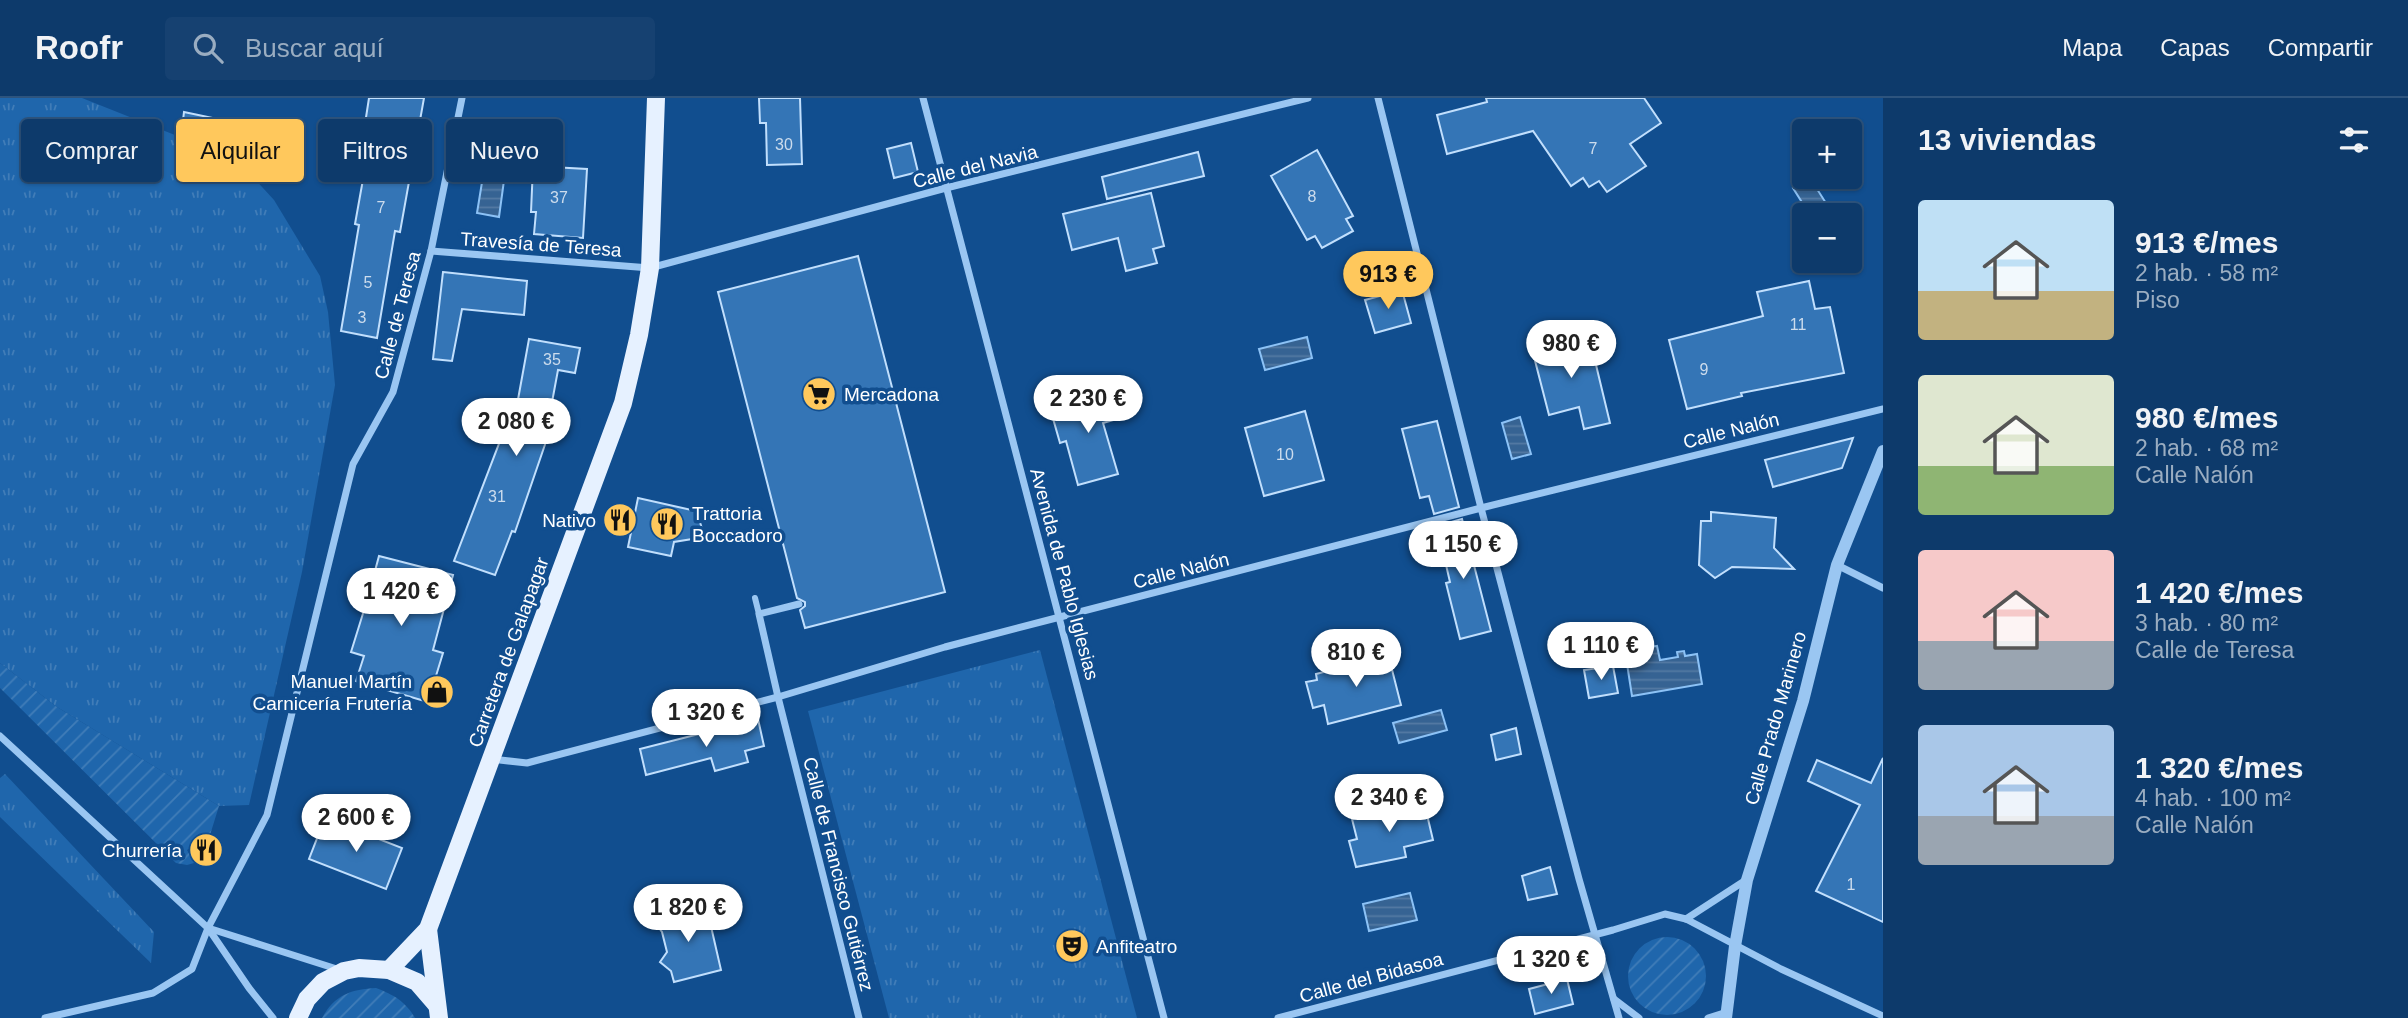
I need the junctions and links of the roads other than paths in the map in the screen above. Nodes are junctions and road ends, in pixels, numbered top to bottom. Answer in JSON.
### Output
{"nodes":[{"id":1,"x":462,"y":98,"type":"edge"},
{"id":2,"x":656,"y":98,"type":"edge"},
{"id":3,"x":923,"y":98,"type":"edge"},
{"id":4,"x":1308,"y":98,"type":"edge"},
{"id":5,"x":1378,"y":98,"type":"edge"},
{"id":6,"x":946,"y":188,"type":"junction"},
{"id":7,"x":430,"y":251,"type":"junction"},
{"id":8,"x":650,"y":268,"type":"junction"},
{"id":9,"x":1883,"y":409,"type":"edge"},
{"id":10,"x":1883,"y":451,"type":"edge"},
{"id":11,"x":1482,"y":508,"type":"junction"},
{"id":12,"x":1837,"y":565,"type":"junction"},
{"id":13,"x":1883,"y":588,"type":"edge"},
{"id":14,"x":755,"y":598,"type":"dead end"},
{"id":15,"x":799,"y":604,"type":"dead end"},
{"id":16,"x":759,"y":614,"type":"junction"},
{"id":17,"x":1060,"y":617,"type":"junction"},
{"id":18,"x":778,"y":697,"type":"junction"},
{"id":19,"x":0,"y":736,"type":"edge"},
{"id":20,"x":490,"y":759,"type":"junction"},
{"id":21,"x":1747,"y":880,"type":"junction"},
{"id":22,"x":1686,"y":919,"type":"junction"},
{"id":23,"x":208,"y":928,"type":"junction"},
{"id":24,"x":428,"y":929,"type":"junction"},
{"id":25,"x":1594,"y":935,"type":"junction"},
{"id":26,"x":1735,"y":946,"type":"junction"},
{"id":27,"x":389,"y":970,"type":"junction"},
{"id":28,"x":344,"y":971,"type":"junction"},
{"id":29,"x":1614,"y":999,"type":"junction"},
{"id":30,"x":437,"y":1011,"type":"edge"},
{"id":31,"x":1726,"y":1015,"type":"edge"},
{"id":32,"x":1883,"y":1016,"type":"edge"},
{"id":33,"x":45,"y":1018,"type":"edge"},
{"id":34,"x":273,"y":1018,"type":"edge"},
{"id":35,"x":298,"y":1018,"type":"edge"},
{"id":36,"x":859,"y":1018,"type":"edge"},
{"id":37,"x":1164,"y":1018,"type":"edge"},
{"id":38,"x":1278,"y":1018,"type":"edge"},
{"id":39,"x":1619,"y":1018,"type":"edge"},
{"id":40,"x":1639,"y":1018,"type":"edge"},
{"id":41,"x":1708,"y":1018,"type":"edge"}],
"edges":[{"from":1,"to":7,"type":"street","name":"Calle de Teresa"},
{"from":2,"to":8,"type":"main road","name":"Carretera de Galapagar"},
{"from":3,"to":6,"type":"street","name":"Avenida de Pablo Iglesias"},
{"from":4,"to":6,"type":"street","name":"Calle del Navia"},
{"from":5,"to":11,"type":"street"},
{"from":6,"to":8,"type":"street","name":"Calle del Navia"},
{"from":6,"to":17,"type":"street","name":"Avenida de Pablo Iglesias"},
{"from":7,"to":8,"type":"street","name":"Travesía de Teresa"},
{"from":7,"to":23,"type":"street","name":"Calle de Teresa"},
{"from":8,"to":20,"type":"main road","name":"Carretera de Galapagar"},
{"from":9,"to":11,"type":"street","name":"Calle Nalón"},
{"from":10,"to":12,"type":"street","name":"Calle Prado Marinero"},
{"from":11,"to":17,"type":"street","name":"Calle Nalón"},
{"from":11,"to":25,"type":"street"},
{"from":12,"to":13,"type":"street"},
{"from":12,"to":21,"type":"street","name":"Calle Prado Marinero"},
{"from":14,"to":16,"type":"street","name":"Calle de Francisco Gutiérrez"},
{"from":15,"to":16,"type":"street"},
{"from":16,"to":18,"type":"street","name":"Calle de Francisco Gutiérrez"},
{"from":17,"to":18,"type":"street","name":"Calle Nalón"},
{"from":17,"to":37,"type":"street","name":"Avenida de Pablo Iglesias"},
{"from":18,"to":20,"type":"street","name":"Calle Nalón"},
{"from":18,"to":36,"type":"street","name":"Calle de Francisco Gutiérrez"},
{"from":19,"to":23,"type":"street"},
{"from":20,"to":24,"type":"main road","name":"Carretera de Galapagar"},
{"from":21,"to":22,"type":"street"},
{"from":21,"to":26,"type":"street","name":"Calle Prado Marinero"},
{"from":22,"to":25,"type":"street"},
{"from":22,"to":26,"type":"street"},
{"from":23,"to":28,"type":"street"},
{"from":23,"to":33,"type":"street","name":"Calle de Teresa"},
{"from":23,"to":34,"type":"street"},
{"from":24,"to":27,"type":"main road"},
{"from":24,"to":30,"type":"main road"},
{"from":25,"to":29,"type":"street"},
{"from":25,"to":38,"type":"street","name":"Calle del Bidasoa"},
{"from":26,"to":31,"type":"street","name":"Calle Prado Marinero"},
{"from":26,"to":32,"type":"street"},
{"from":27,"to":28,"type":"main road"},
{"from":27,"to":30,"type":"main road"},
{"from":28,"to":35,"type":"main road"},
{"from":29,"to":39,"type":"street"},
{"from":29,"to":40,"type":"street"},
{"from":31,"to":41,"type":"street","name":"Calle Prado Marinero"}]}
